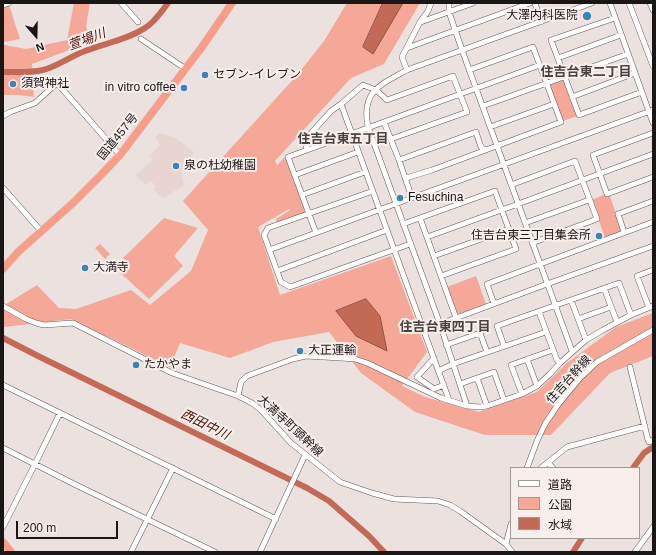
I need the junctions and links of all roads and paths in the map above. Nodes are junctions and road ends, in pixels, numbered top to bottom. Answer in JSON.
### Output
{"nodes":[{"id":1,"x":9,"y":3,"type":"edge"},
{"id":2,"x":121,"y":3,"type":"edge"},
{"id":3,"x":232,"y":3,"type":"edge"},
{"id":4,"x":431,"y":3,"type":"edge"},
{"id":5,"x":449,"y":3,"type":"edge"},
{"id":6,"x":473,"y":3,"type":"edge"},
{"id":7,"x":530,"y":3,"type":"edge"},
{"id":8,"x":535,"y":3,"type":"edge"},
{"id":9,"x":592,"y":3,"type":"edge"},
{"id":10,"x":610,"y":3,"type":"edge"},
{"id":11,"x":629,"y":3,"type":"edge"},
{"id":12,"x":3,"y":5,"type":"edge"},
{"id":13,"x":449,"y":12,"type":"junction"},
{"id":14,"x":615,"y":18,"type":"junction"},
{"id":15,"x":138,"y":22,"type":"dead end"},
{"id":16,"x":420,"y":22,"type":"junction"},
{"id":17,"x":541,"y":22,"type":"junction"},
{"id":18,"x":455,"y":30,"type":"junction"},
{"id":19,"x":621,"y":35,"type":"junction"},
{"id":20,"x":141,"y":39,"type":"dead end"},
{"id":21,"x":407,"y":48,"type":"junction"},
{"id":22,"x":462,"y":50,"type":"junction"},
{"id":23,"x":650,"y":51,"type":"edge"},
{"id":24,"x":628,"y":54,"type":"junction"},
{"id":25,"x":558,"y":58,"type":"junction"},
{"id":26,"x":540,"y":65,"type":"junction"},
{"id":27,"x":653,"y":66,"type":"edge"},
{"id":28,"x":186,"y":69,"type":"junction"},
{"id":29,"x":407,"y":70,"type":"junction"},
{"id":30,"x":469,"y":70,"type":"junction"},
{"id":31,"x":635,"y":73,"type":"junction"},
{"id":32,"x":564,"y":77,"type":"junction"},
{"id":33,"x":547,"y":84,"type":"junction"},
{"id":34,"x":476,"y":88,"type":"junction"},
{"id":35,"x":376,"y":90,"type":"junction"},
{"id":36,"x":642,"y":92,"type":"junction"},
{"id":37,"x":460,"y":94,"type":"junction"},
{"id":38,"x":572,"y":97,"type":"junction"},
{"id":39,"x":341,"y":104,"type":"junction"},
{"id":40,"x":554,"y":104,"type":"junction"},
{"id":41,"x":483,"y":106,"type":"junction"},
{"id":42,"x":651,"y":111,"type":"edge"},
{"id":43,"x":3,"y":116,"type":"edge"},
{"id":44,"x":384,"y":122,"type":"junction"},
{"id":45,"x":653,"y":123,"type":"edge"},
{"id":46,"x":490,"y":126,"type":"junction"},
{"id":47,"x":368,"y":127,"type":"junction"},
{"id":48,"x":352,"y":133,"type":"junction"},
{"id":49,"x":653,"y":133,"type":"edge"},
{"id":50,"x":391,"y":139,"type":"junction"},
{"id":51,"x":497,"y":145,"type":"junction"},
{"id":52,"x":307,"y":149,"type":"junction"},
{"id":53,"x":485,"y":150,"type":"junction"},
{"id":54,"x":358,"y":152,"type":"junction"},
{"id":55,"x":120,"y":154,"type":"junction"},
{"id":56,"x":653,"y":154,"type":"edge"},
{"id":57,"x":399,"y":160,"type":"junction"},
{"id":58,"x":504,"y":165,"type":"junction"},
{"id":59,"x":366,"y":172,"type":"junction"},
{"id":60,"x":599,"y":174,"type":"junction"},
{"id":61,"x":295,"y":175,"type":"junction"},
{"id":62,"x":653,"y":177,"type":"edge"},
{"id":63,"x":406,"y":178,"type":"junction"},
{"id":64,"x":582,"y":180,"type":"junction"},
{"id":65,"x":511,"y":185,"type":"junction"},
{"id":66,"x":3,"y":188,"type":"edge"},
{"id":67,"x":373,"y":191,"type":"junction"},
{"id":68,"x":302,"y":195,"type":"junction"},
{"id":69,"x":412,"y":198,"type":"junction"},
{"id":70,"x":589,"y":200,"type":"junction"},
{"id":71,"x":653,"y":201,"type":"edge"},
{"id":72,"x":396,"y":204,"type":"junction"},
{"id":73,"x":518,"y":204,"type":"junction"},
{"id":74,"x":380,"y":210,"type":"junction"},
{"id":75,"x":502,"y":210,"type":"junction"},
{"id":76,"x":309,"y":214,"type":"junction"},
{"id":77,"x":420,"y":218,"type":"junction"},
{"id":78,"x":653,"y":222,"type":"edge"},
{"id":79,"x":525,"y":223,"type":"junction"},
{"id":80,"x":403,"y":224,"type":"junction"},
{"id":81,"x":509,"y":229,"type":"junction"},
{"id":82,"x":387,"y":230,"type":"junction"},
{"id":83,"x":41,"y":231,"type":"junction"},
{"id":84,"x":624,"y":232,"type":"junction"},
{"id":85,"x":316,"y":233,"type":"junction"},
{"id":86,"x":427,"y":237,"type":"junction"},
{"id":87,"x":532,"y":243,"type":"junction"},
{"id":88,"x":410,"y":244,"type":"junction"},
{"id":89,"x":653,"y":246,"type":"edge"},
{"id":90,"x":394,"y":249,"type":"junction"},
{"id":91,"x":269,"y":250,"type":"junction"},
{"id":92,"x":434,"y":256,"type":"junction"},
{"id":93,"x":540,"y":264,"type":"junction"},
{"id":94,"x":3,"y":269,"type":"edge"},
{"id":95,"x":277,"y":271,"type":"junction"},
{"id":96,"x":653,"y":271,"type":"edge"},
{"id":97,"x":441,"y":276,"type":"junction"},
{"id":98,"x":547,"y":284,"type":"junction"},
{"id":99,"x":604,"y":288,"type":"junction"},
{"id":100,"x":571,"y":300,"type":"junction"},
{"id":101,"x":494,"y":304,"type":"junction"},
{"id":102,"x":3,"y":306,"type":"edge"},
{"id":103,"x":555,"y":306,"type":"junction"},
{"id":104,"x":611,"y":307,"type":"junction"},
{"id":105,"x":651,"y":307,"type":"edge"},
{"id":106,"x":539,"y":312,"type":"junction"},
{"id":107,"x":631,"y":315,"type":"junction"},
{"id":108,"x":456,"y":318,"type":"junction"},
{"id":109,"x":578,"y":319,"type":"junction"},
{"id":110,"x":617,"y":322,"type":"junction"},
{"id":111,"x":440,"y":324,"type":"junction"},
{"id":112,"x":424,"y":330,"type":"junction"},
{"id":113,"x":653,"y":330,"type":"edge"},
{"id":114,"x":546,"y":332,"type":"junction"},
{"id":115,"x":586,"y":340,"type":"junction"},
{"id":116,"x":446,"y":345,"type":"junction"},
{"id":117,"x":504,"y":346,"type":"junction"},
{"id":118,"x":552,"y":350,"type":"junction"},
{"id":119,"x":572,"y":351,"type":"junction"},
{"id":120,"x":487,"y":352,"type":"junction"},
{"id":121,"x":434,"y":358,"type":"junction"},
{"id":122,"x":527,"y":359,"type":"junction"},
{"id":123,"x":560,"y":363,"type":"junction"},
{"id":124,"x":453,"y":364,"type":"junction"},
{"id":125,"x":630,"y":368,"type":"dead end"},
{"id":126,"x":438,"y":371,"type":"junction"},
{"id":127,"x":477,"y":378,"type":"junction"},
{"id":128,"x":460,"y":384,"type":"junction"},
{"id":129,"x":3,"y":385,"type":"edge"},
{"id":130,"x":444,"y":386,"type":"junction"},
{"id":131,"x":537,"y":386,"type":"junction"},
{"id":132,"x":522,"y":394,"type":"junction"},
{"id":133,"x":238,"y":396,"type":"junction"},
{"id":134,"x":448,"y":400,"type":"junction"},
{"id":135,"x":504,"y":400,"type":"junction"},
{"id":136,"x":467,"y":406,"type":"junction"},
{"id":137,"x":487,"y":406,"type":"junction"},
{"id":138,"x":60,"y":414,"type":"junction"},
{"id":139,"x":645,"y":426,"type":"junction"},
{"id":140,"x":653,"y":440,"type":"edge"},
{"id":141,"x":3,"y":448,"type":"edge"},
{"id":142,"x":305,"y":455,"type":"junction"},
{"id":143,"x":548,"y":462,"type":"junction"},
{"id":144,"x":35,"y":464,"type":"junction"},
{"id":145,"x":527,"y":467,"type":"edge"},
{"id":146,"x":543,"y":467,"type":"edge"},
{"id":147,"x":552,"y":467,"type":"edge"},
{"id":148,"x":172,"y":468,"type":"junction"},
{"id":149,"x":147,"y":519,"type":"junction"},
{"id":150,"x":276,"y":519,"type":"junction"},
{"id":151,"x":3,"y":527,"type":"edge"},
{"id":152,"x":653,"y":527,"type":"edge"},
{"id":153,"x":510,"y":528,"type":"edge"},
{"id":154,"x":3,"y":542,"type":"edge"},
{"id":155,"x":506,"y":544,"type":"junction"},
{"id":156,"x":11,"y":552,"type":"edge"},
{"id":157,"x":131,"y":552,"type":"edge"},
{"id":158,"x":215,"y":552,"type":"edge"},
{"id":159,"x":260,"y":552,"type":"edge"},
{"id":160,"x":512,"y":552,"type":"edge"},
{"id":161,"x":635,"y":552,"type":"edge"}],
"edges":[{"from":1,"to":12,"type":"street"},
{"from":2,"to":15,"type":"street"},
{"from":3,"to":28,"type":"highway","name":"国道457号"},
{"from":4,"to":16,"type":"street"},
{"from":5,"to":13,"type":"street"},
{"from":6,"to":13,"type":"street"},
{"from":7,"to":18,"type":"street"},
{"from":8,"to":17,"type":"street"},
{"from":9,"to":17,"type":"street"},
{"from":10,"to":14,"type":"street"},
{"from":11,"to":23,"type":"street"},
{"from":13,"to":16,"type":"street"},
{"from":13,"to":18,"type":"street"},
{"from":14,"to":19,"type":"street"},
{"from":14,"to":25,"type":"street"},
{"from":16,"to":21,"type":"street"},
{"from":17,"to":22,"type":"street"},
{"from":18,"to":21,"type":"street"},
{"from":18,"to":22,"type":"street"},
{"from":19,"to":24,"type":"street"},
{"from":19,"to":25,"type":"street"},
{"from":20,"to":28,"type":"street"},
{"from":21,"to":29,"type":"street"},
{"from":22,"to":29,"type":"street"},
{"from":22,"to":30,"type":"street"},
{"from":23,"to":27,"type":"street"},
{"from":24,"to":31,"type":"street"},
{"from":24,"to":32,"type":"street"},
{"from":25,"to":32,"type":"street"},
{"from":26,"to":30,"type":"street"},
{"from":26,"to":33,"type":"street"},
{"from":26,"to":34,"type":"street"},
{"from":28,"to":55,"type":"highway","name":"国道457号"},
{"from":29,"to":35,"type":"street"},
{"from":30,"to":34,"type":"street"},
{"from":31,"to":36,"type":"street"},
{"from":31,"to":38,"type":"street"},
{"from":32,"to":33,"type":"street"},
{"from":32,"to":38,"type":"street"},
{"from":33,"to":40,"type":"street"},
{"from":33,"to":41,"type":"street"},
{"from":34,"to":37,"type":"street"},
{"from":34,"to":41,"type":"street"},
{"from":35,"to":37,"type":"street"},
{"from":35,"to":39,"type":"street"},
{"from":35,"to":47,"type":"street"},
{"from":36,"to":38,"type":"street"},
{"from":36,"to":42,"type":"street"},
{"from":37,"to":44,"type":"street"},
{"from":37,"to":50,"type":"street"},
{"from":39,"to":48,"type":"street"},
{"from":39,"to":52,"type":"street"},
{"from":40,"to":46,"type":"street"},
{"from":40,"to":51,"type":"street"},
{"from":41,"to":46,"type":"street"},
{"from":42,"to":45,"type":"street"},
{"from":42,"to":58,"type":"street"},
{"from":43,"to":55,"type":"street"},
{"from":44,"to":47,"type":"street"},
{"from":44,"to":50,"type":"street"},
{"from":46,"to":51,"type":"street"},
{"from":47,"to":48,"type":"street"},
{"from":47,"to":72,"type":"street"},
{"from":48,"to":52,"type":"street"},
{"from":48,"to":54,"type":"street"},
{"from":49,"to":60,"type":"street"},
{"from":50,"to":57,"type":"street"},
{"from":51,"to":53,"type":"street"},
{"from":51,"to":58,"type":"street"},
{"from":52,"to":61,"type":"street"},
{"from":53,"to":57,"type":"street"},
{"from":53,"to":63,"type":"street"},
{"from":54,"to":59,"type":"street"},
{"from":54,"to":61,"type":"street"},
{"from":55,"to":83,"type":"highway","name":"国道457号"},
{"from":56,"to":60,"type":"street"},
{"from":57,"to":63,"type":"street"},
{"from":58,"to":65,"type":"street"},
{"from":58,"to":69,"type":"street"},
{"from":59,"to":67,"type":"street"},
{"from":59,"to":68,"type":"street"},
{"from":60,"to":62,"type":"street"},
{"from":60,"to":64,"type":"street"},
{"from":61,"to":68,"type":"street"},
{"from":63,"to":69,"type":"street"},
{"from":64,"to":65,"type":"street"},
{"from":64,"to":70,"type":"street"},
{"from":64,"to":73,"type":"street"},
{"from":65,"to":73,"type":"street"},
{"from":66,"to":83,"type":"street"},
{"from":67,"to":74,"type":"street"},
{"from":67,"to":76,"type":"street"},
{"from":68,"to":76,"type":"street"},
{"from":69,"to":72,"type":"street"},
{"from":70,"to":79,"type":"street"},
{"from":70,"to":87,"type":"street"},
{"from":71,"to":84,"type":"street"},
{"from":72,"to":74,"type":"street"},
{"from":72,"to":80,"type":"street"},
{"from":73,"to":75,"type":"street"},
{"from":73,"to":79,"type":"street"},
{"from":74,"to":82,"type":"street"},
{"from":74,"to":85,"type":"street"},
{"from":75,"to":77,"type":"street"},
{"from":75,"to":81,"type":"street"},
{"from":75,"to":86,"type":"street"},
{"from":76,"to":85,"type":"street"},
{"from":76,"to":91,"type":"street"},
{"from":77,"to":80,"type":"street"},
{"from":77,"to":86,"type":"street"},
{"from":78,"to":84,"type":"street"},
{"from":79,"to":87,"type":"street"},
{"from":80,"to":88,"type":"street"},
{"from":81,"to":92,"type":"street"},
{"from":81,"to":97,"type":"street"},
{"from":82,"to":90,"type":"street"},
{"from":82,"to":95,"type":"street"},
{"from":83,"to":94,"type":"highway","name":"国道457号"},
{"from":84,"to":93,"type":"street"},
{"from":85,"to":91,"type":"street"},
{"from":86,"to":92,"type":"street"},
{"from":87,"to":93,"type":"street"},
{"from":88,"to":90,"type":"street"},
{"from":88,"to":111,"type":"street"},
{"from":89,"to":98,"type":"street"},
{"from":90,"to":95,"type":"street"},
{"from":90,"to":112,"type":"street"},
{"from":91,"to":95,"type":"street"},
{"from":92,"to":97,"type":"street"},
{"from":93,"to":98,"type":"street"},
{"from":93,"to":101,"type":"street"},
{"from":96,"to":105,"type":"street"},
{"from":97,"to":108,"type":"street"},
{"from":98,"to":101,"type":"street"},
{"from":98,"to":103,"type":"street"},
{"from":99,"to":100,"type":"street"},
{"from":99,"to":104,"type":"street"},
{"from":99,"to":107,"type":"street"},
{"from":100,"to":103,"type":"street"},
{"from":100,"to":109,"type":"street"},
{"from":101,"to":108,"type":"street"},
{"from":102,"to":133,"type":"street","name":"大満寺町頭幹線"},
{"from":103,"to":106,"type":"street"},
{"from":103,"to":119,"type":"street"},
{"from":104,"to":109,"type":"street"},
{"from":104,"to":110,"type":"street"},
{"from":105,"to":107,"type":"street"},
{"from":106,"to":114,"type":"street"},
{"from":106,"to":117,"type":"street"},
{"from":107,"to":110,"type":"street"},
{"from":108,"to":111,"type":"street"},
{"from":109,"to":115,"type":"street"},
{"from":110,"to":115,"type":"street"},
{"from":111,"to":112,"type":"street"},
{"from":111,"to":116,"type":"street"},
{"from":112,"to":121,"type":"street"},
{"from":113,"to":145,"type":"street","name":"住吉台幹線"},
{"from":114,"to":117,"type":"street"},
{"from":114,"to":118,"type":"street"},
{"from":115,"to":119,"type":"street"},
{"from":116,"to":120,"type":"street"},
{"from":116,"to":124,"type":"street"},
{"from":117,"to":120,"type":"street"},
{"from":118,"to":122,"type":"street"},
{"from":118,"to":123,"type":"street"},
{"from":119,"to":123,"type":"street"},
{"from":120,"to":124,"type":"street"},
{"from":121,"to":126,"type":"street"},
{"from":121,"to":130,"type":"street"},
{"from":122,"to":131,"type":"street"},
{"from":122,"to":132,"type":"street"},
{"from":123,"to":131,"type":"street"},
{"from":124,"to":126,"type":"street"},
{"from":124,"to":128,"type":"street"},
{"from":125,"to":139,"type":"street"},
{"from":126,"to":130,"type":"street"},
{"from":127,"to":128,"type":"street"},
{"from":127,"to":135,"type":"street"},
{"from":127,"to":137,"type":"street"},
{"from":128,"to":136,"type":"street"},
{"from":129,"to":138,"type":"street"},
{"from":130,"to":134,"type":"street"},
{"from":131,"to":132,"type":"street"},
{"from":132,"to":135,"type":"street"},
{"from":133,"to":134,"type":"street"},
{"from":133,"to":142,"type":"street","name":"大満寺町頭幹線"},
{"from":134,"to":136,"type":"street"},
{"from":135,"to":137,"type":"street"},
{"from":136,"to":137,"type":"street"},
{"from":138,"to":144,"type":"street"},
{"from":138,"to":148,"type":"street"},
{"from":139,"to":140,"type":"street"},
{"from":139,"to":143,"type":"street"},
{"from":141,"to":144,"type":"street"},
{"from":142,"to":150,"type":"street"},
{"from":142,"to":155,"type":"street","name":"大満寺町頭幹線"},
{"from":143,"to":146,"type":"street"},
{"from":143,"to":147,"type":"street"},
{"from":144,"to":149,"type":"street"},
{"from":144,"to":151,"type":"street"},
{"from":148,"to":149,"type":"street"},
{"from":148,"to":150,"type":"street"},
{"from":149,"to":157,"type":"street"},
{"from":149,"to":158,"type":"street"},
{"from":150,"to":159,"type":"street"},
{"from":152,"to":161,"type":"street"},
{"from":153,"to":155,"type":"street"},
{"from":154,"to":156,"type":"highway"},
{"from":155,"to":160,"type":"street","name":"大満寺町頭幹線"}]}
